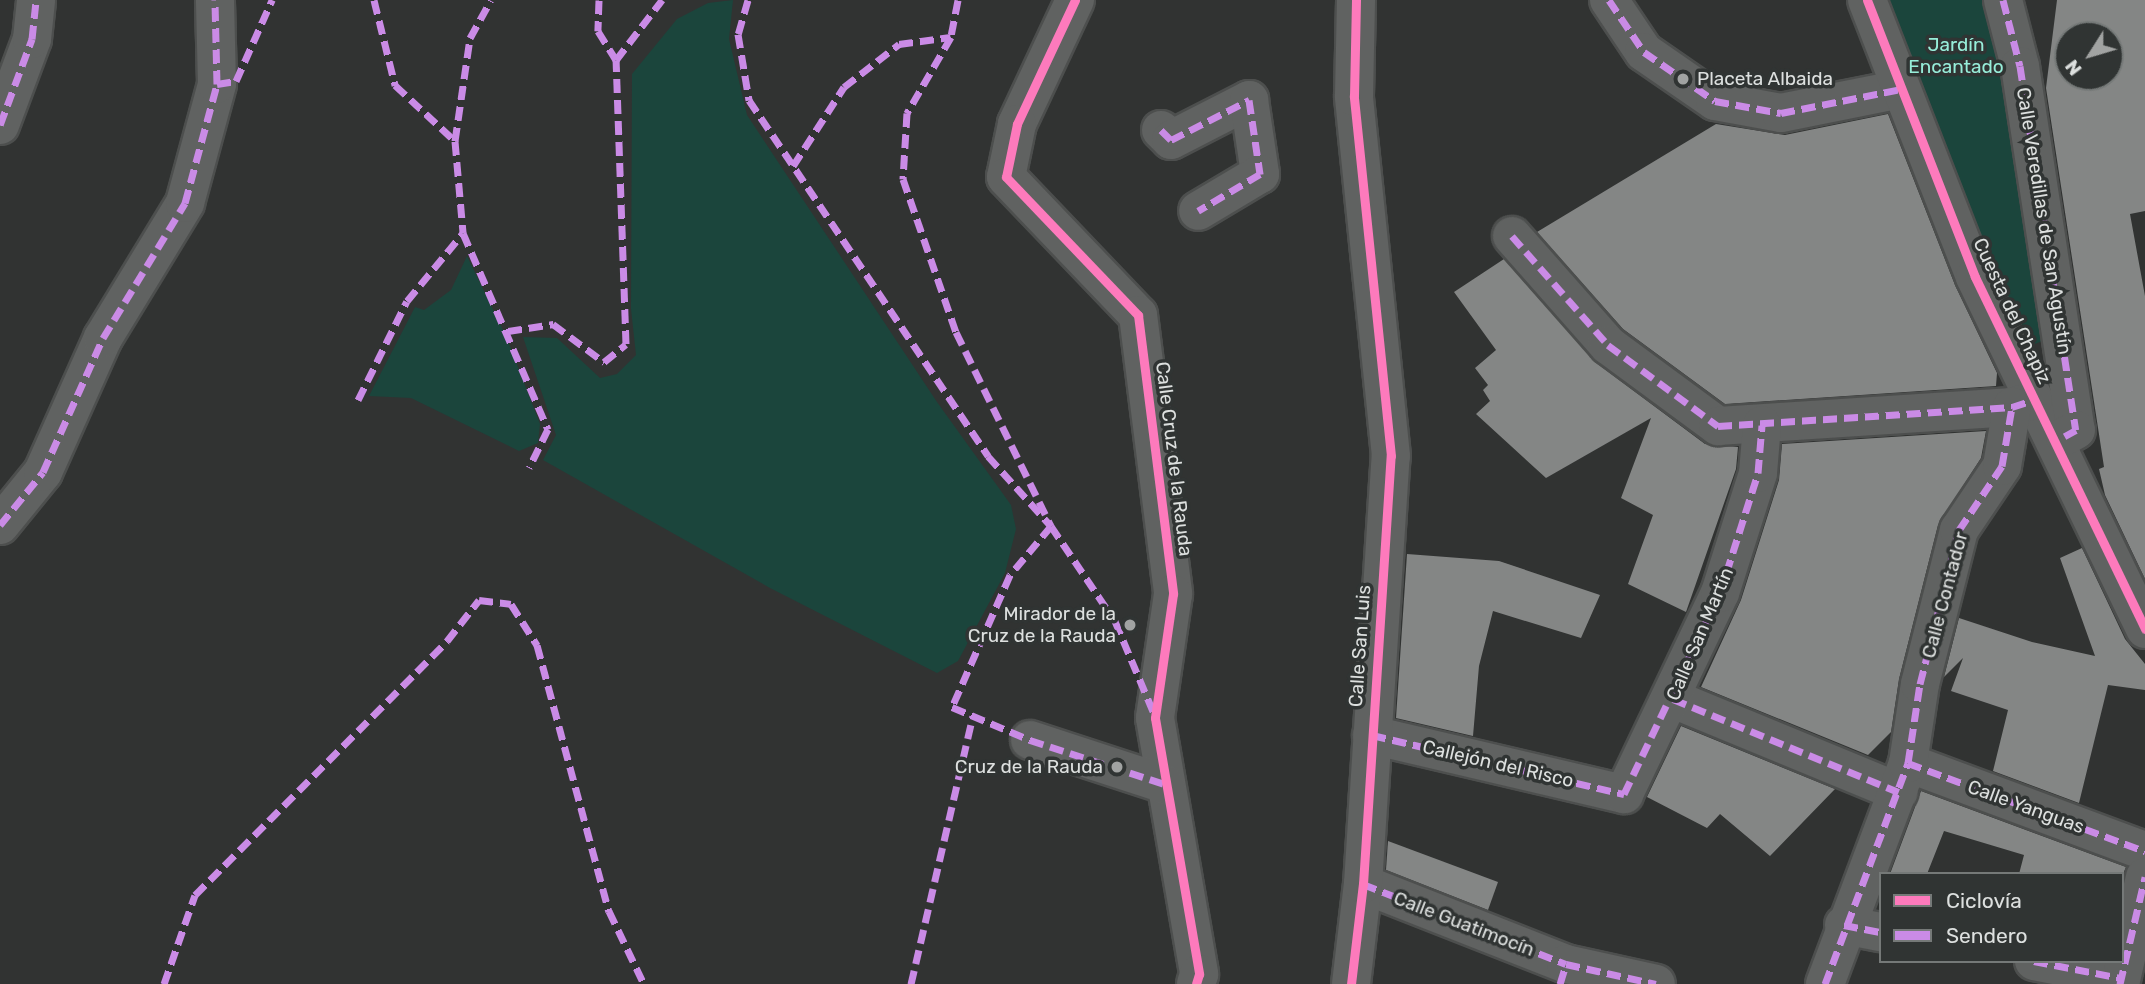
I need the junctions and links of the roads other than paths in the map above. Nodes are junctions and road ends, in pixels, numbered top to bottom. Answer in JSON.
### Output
{"nodes":[{"id":1,"x":36,"y":0,"type":"edge"},
{"id":2,"x":215,"y":0,"type":"edge"},
{"id":3,"x":1075,"y":0,"type":"edge"},
{"id":4,"x":1356,"y":0,"type":"edge"},
{"id":5,"x":1609,"y":0,"type":"edge"},
{"id":6,"x":1867,"y":0,"type":"edge"},
{"id":7,"x":2003,"y":0,"type":"edge"},
{"id":8,"x":1901,"y":89,"type":"junction"},
{"id":9,"x":0,"y":125,"type":"edge"},
{"id":10,"x":1161,"y":130,"type":"dead end"},
{"id":11,"x":1198,"y":211,"type":"dead end"},
{"id":12,"x":1512,"y":236,"type":"dead end"},
{"id":13,"x":2023,"y":403,"type":"junction"},
{"id":14,"x":1762,"y":425,"type":"junction"},
{"id":15,"x":2065,"y":436,"type":"dead end"},
{"id":16,"x":0,"y":525,"type":"edge"},
{"id":17,"x":2145,"y":629,"type":"edge"},
{"id":18,"x":1673,"y":699,"type":"junction"},
{"id":19,"x":1372,"y":735,"type":"junction"},
{"id":20,"x":1030,"y":740,"type":"dead end"},
{"id":21,"x":1903,"y":778,"type":"junction"},
{"id":22,"x":1165,"y":784,"type":"junction"},
{"id":23,"x":1624,"y":794,"type":"joint"},
{"id":24,"x":2145,"y":851,"type":"edge"},
{"id":25,"x":2145,"y":877,"type":"edge"},
{"id":26,"x":1363,"y":884,"type":"junction"},
{"id":27,"x":1844,"y":925,"type":"junction"},
{"id":28,"x":1879,"y":932,"type":"edge"},
{"id":29,"x":2043,"y":963,"type":"edge"},
{"id":30,"x":1563,"y":974,"type":"edge"},
{"id":31,"x":2120,"y":981,"type":"edge"},
{"id":32,"x":1196,"y":984,"type":"edge"},
{"id":33,"x":1351,"y":984,"type":"edge"},
{"id":34,"x":1656,"y":984,"type":"edge"},
{"id":35,"x":1825,"y":984,"type":"edge"}],
"edges":[{"from":1,"to":9,"type":"street"},
{"from":2,"to":16,"type":"street"},
{"from":3,"to":22,"type":"street","name":"Calle Cruz de la Rauda"},
{"from":4,"to":19,"type":"street","name":"Calle San Luis"},
{"from":5,"to":8,"type":"street"},
{"from":6,"to":8,"type":"street","name":"Cuesta del Chapiz"},
{"from":7,"to":15,"type":"street","name":"Calle Veredillas de San Agustín"},
{"from":8,"to":13,"type":"street","name":"Cuesta del Chapiz"},
{"from":10,"to":11,"type":"street"},
{"from":12,"to":14,"type":"street"},
{"from":13,"to":14,"type":"street"},
{"from":13,"to":17,"type":"street","name":"Cuesta del Chapiz"},
{"from":13,"to":21,"type":"street","name":"Calle Contador"},
{"from":14,"to":18,"type":"street","name":"Calle San Martín"},
{"from":18,"to":21,"type":"street","name":"Calle Yanguas"},
{"from":18,"to":23,"type":"street","name":"Calle San Martín"},
{"from":19,"to":23,"type":"street","name":"Callejón del Risco"},
{"from":19,"to":26,"type":"street","name":"Calle San Luis"},
{"from":20,"to":22,"type":"street"},
{"from":21,"to":24,"type":"street","name":"Calle Yanguas"},
{"from":21,"to":27,"type":"street"},
{"from":22,"to":32,"type":"street","name":"Calle Cruz de la Rauda"},
{"from":25,"to":31,"type":"street"},
{"from":26,"to":30,"type":"street","name":"Calle Guatimocín"},
{"from":26,"to":33,"type":"street","name":"Calle San Luis"},
{"from":27,"to":28,"type":"street"},
{"from":27,"to":35,"type":"street"},
{"from":29,"to":31,"type":"street"},
{"from":30,"to":34,"type":"street","name":"Calle Guatimocín"}]}
